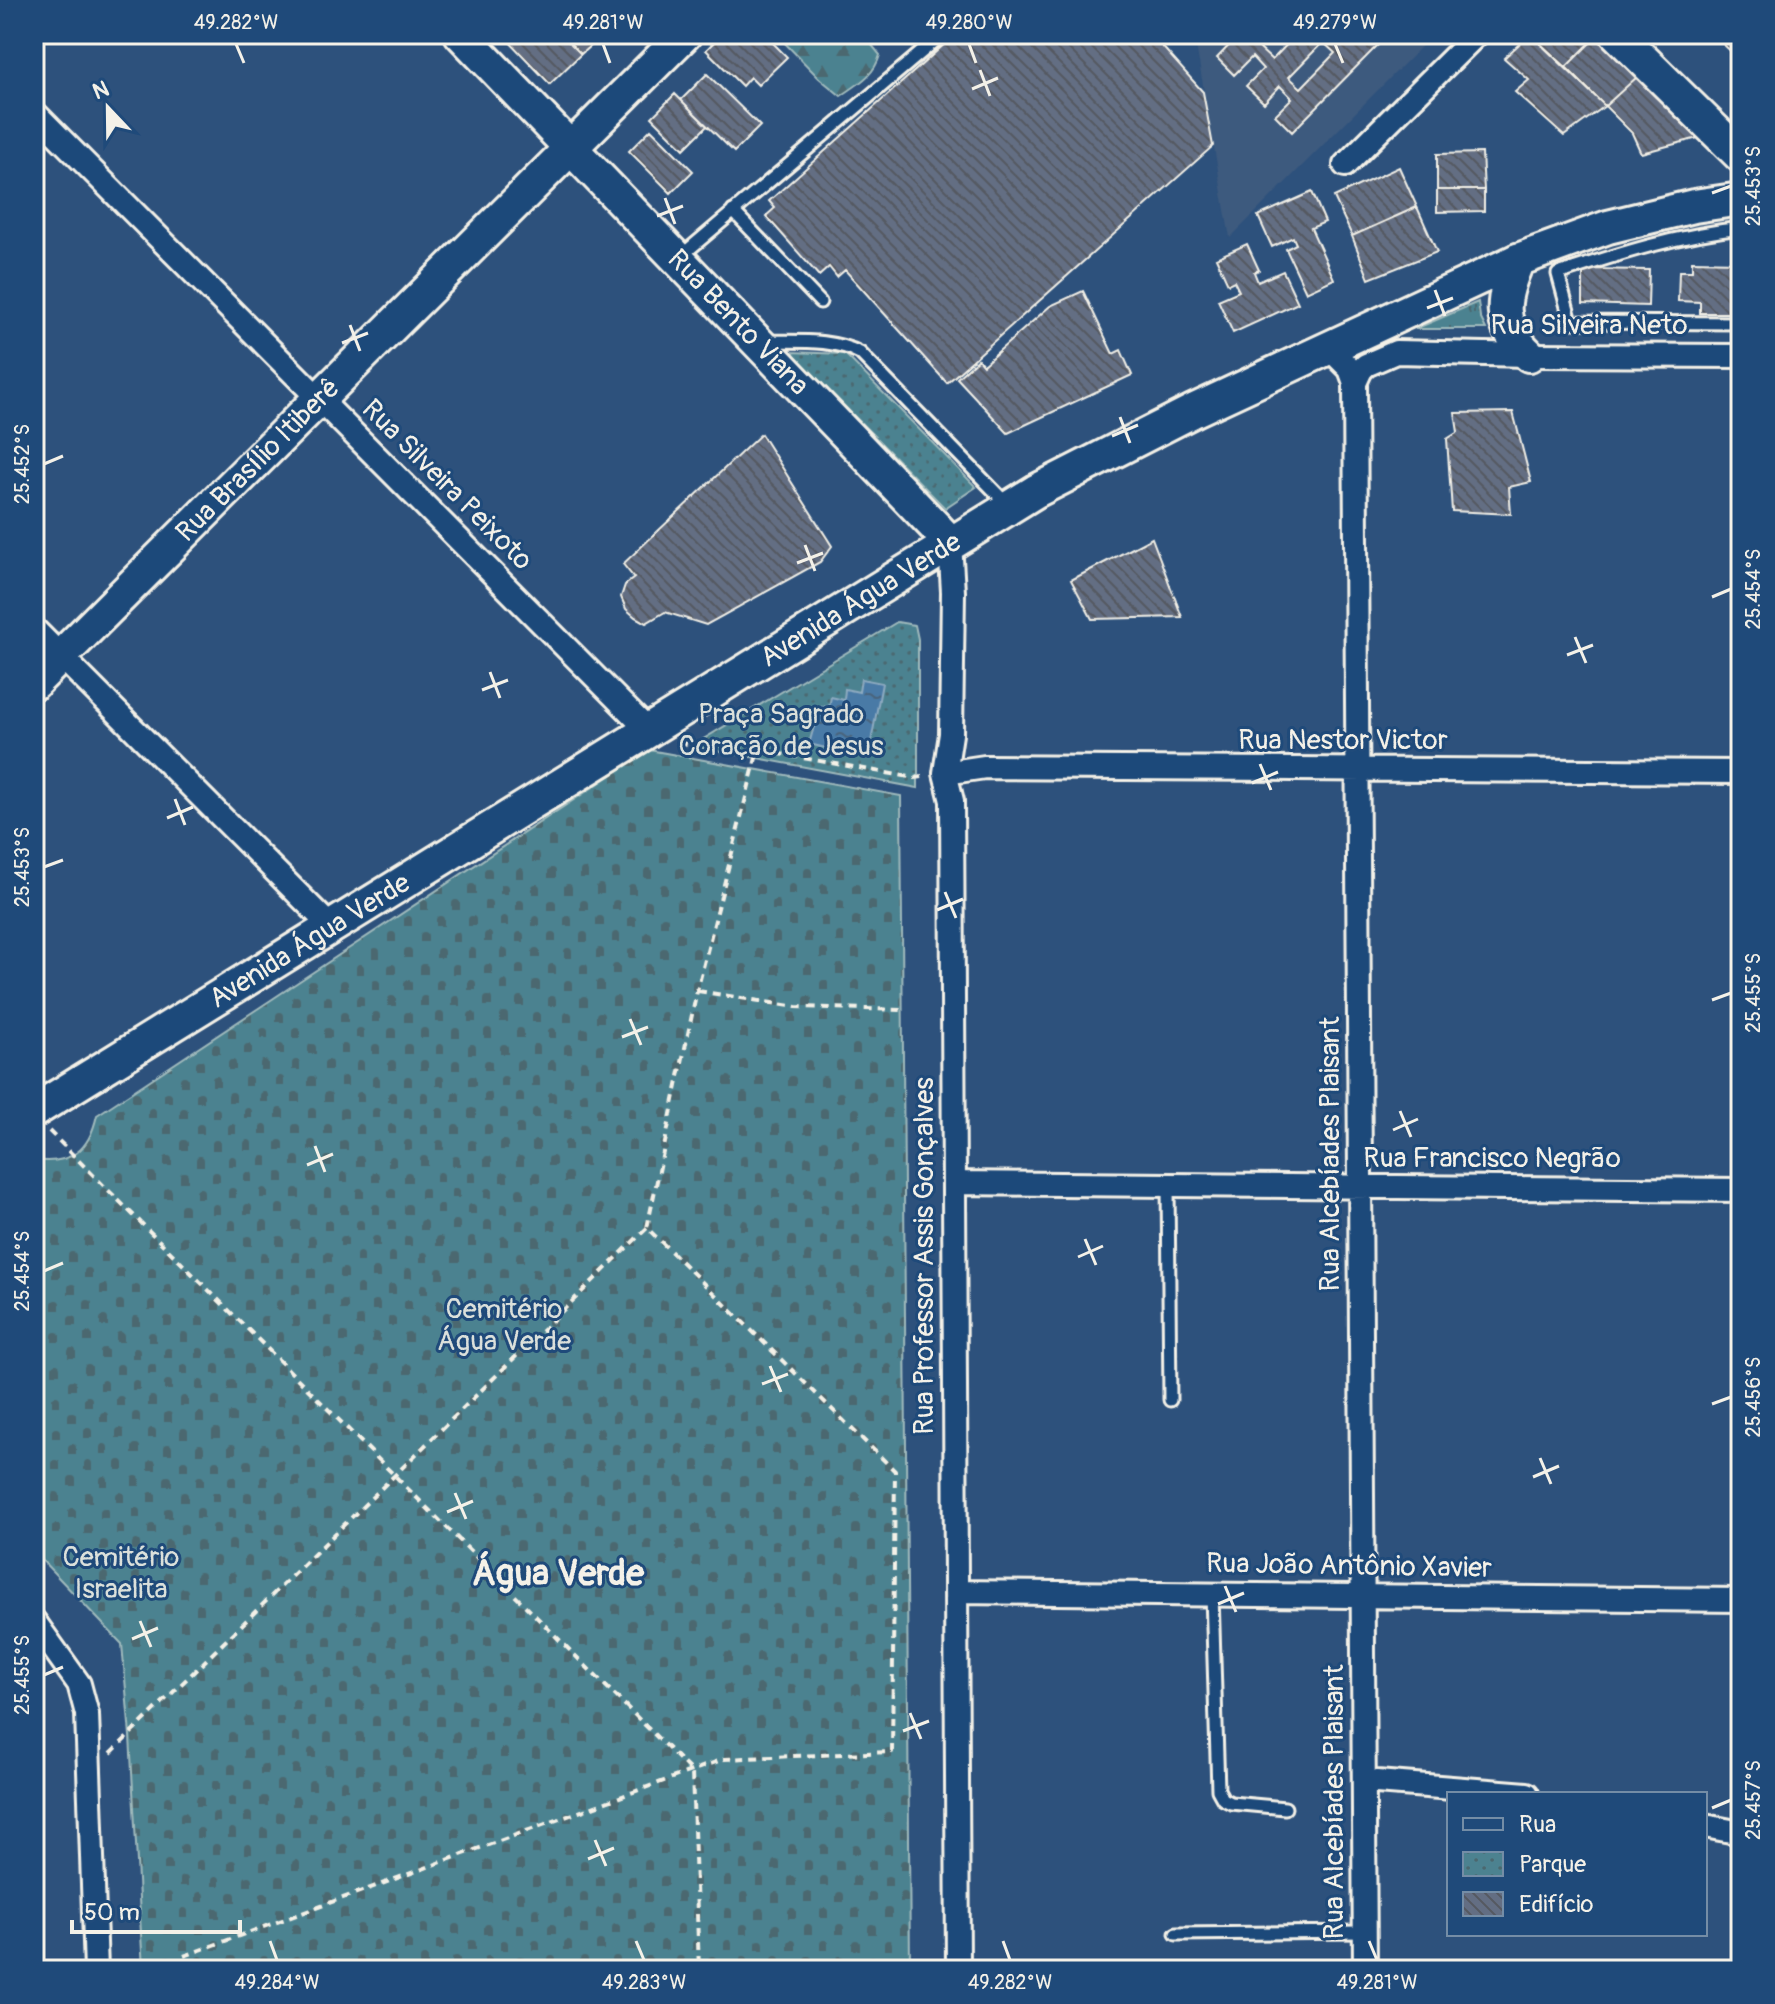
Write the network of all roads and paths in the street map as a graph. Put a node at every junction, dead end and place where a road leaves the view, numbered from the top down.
1 (461, 34) edge
2 (685, 34) edge
3 (943, 34) edge
4 (1477, 34) edge
5 (1617, 34) edge
6 (34, 112) edge
7 (571, 148) junction
8 (1741, 156) edge
9 (1345, 165) dead end
10 (1741, 199) edge
11 (733, 211) junction
12 (1741, 228) edge
13 (677, 259) junction
14 (1518, 260) junction
15 (820, 302) dead end
16 (1741, 323) edge
17 (756, 340) junction
18 (1329, 348) junction
19 (1529, 355) junction
20 (1741, 356) edge
21 (1355, 383) junction
22 (319, 399) junction
23 (1010, 507) junction
24 (950, 542) junction
25 (34, 629) edge
26 (61, 656) junction
27 (34, 683) edge
28 (648, 730) junction
29 (758, 750) junction
30 (1358, 770) junction
31 (1741, 772) edge
32 (945, 773) junction
33 (331, 927) junction
34 (697, 991) junction
35 (902, 1010) dead end
36 (40, 1120) edge
37 (954, 1183) junction
38 (1168, 1185) junction
39 (1360, 1187) junction
40 (1741, 1190) edge
41 (647, 1228) junction
42 (1170, 1400) dead end
43 (393, 1477) junction
44 (956, 1592) junction
45 (1212, 1594) junction
46 (1363, 1596) junction
47 (1741, 1600) edge
48 (34, 1621) edge
49 (692, 1772) junction
50 (90, 1773) junction
51 (1364, 1781) junction
52 (1502, 1792) edge
53 (1285, 1808) dead end
54 (1707, 1826) edge
55 (1741, 1833) edge
56 (1365, 1932) junction
57 (1176, 1934) dead end
58 (184, 1956) dead end
59 (96, 1970) edge
60 (699, 1970) edge
61 (958, 1970) edge
62 (1365, 1970) edge

1 - 7 main road, Rua Bento Viana
2 - 7 main road, Rua Brasílio Itiberê
3 - 11 lane
4 - 9 street
5 - 8 main road
6 - 22 street, Rua Silveira Peixoto
7 - 13 main road, Rua Bento Viana
7 - 22 main road, Rua Brasílio Itiberê
10 - 14 main road, Avenida Água Verde
11 - 13 lane
11 - 15 lane
12 - 16 lane
13 - 17 main road, Rua Bento Viana
14 - 18 main road, Avenida Água Verde
14 - 19 main road
17 - 23 lane
17 - 24 main road, Rua Bento Viana
18 - 21 street
18 - 23 main road, Avenida Água Verde
19 - 20 street, Rua Silveira Neto
19 - 21 street, Rua Silveira Neto
21 - 30 street, Rua Alcebíades Plaisant
22 - 26 main road, Rua Brasílio Itiberê
22 - 28 street, Rua Silveira Peixoto
23 - 24 main road, Avenida Água Verde
24 - 28 main road, Avenida Água Verde
24 - 32 street, Rua Professor Assis Gonçalves
25 - 26 street
26 - 27 main road, Rua Brasílio Itiberê
26 - 33 street
28 - 29 path
28 - 33 main road, Avenida Água Verde
29 - 32 path
29 - 34 path
30 - 31 street, Rua Nestor Victor
30 - 32 street, Rua Nestor Victor
30 - 39 street, Rua Alcebíades Plaisant
32 - 37 street, Rua Professor Assis Gonçalves
33 - 36 main road, Avenida Água Verde
34 - 35 path
34 - 41 path
36 - 43 path
37 - 38 street, Rua Francisco Negrão
37 - 44 street, Rua Professor Assis Gonçalves
38 - 39 street, Rua Francisco Negrão
38 - 42 lane
39 - 40 street, Rua Francisco Negrão
39 - 46 street, Rua Alcebíades Plaisant
41 - 43 path
41 - 49 path
43 - 49 path
43 - 50 path
44 - 45 street, Rua João Antônio Xavier
44 - 61 street, Rua Professor Assis Gonçalves
45 - 46 street, Rua João Antônio Xavier
45 - 53 lane
46 - 47 street, Rua João Antônio Xavier
46 - 51 street, Rua Alcebíades Plaisant
48 - 50 street
49 - 58 path
49 - 60 path
50 - 59 street
51 - 52 street
51 - 56 street, Rua Alcebíades Plaisant
54 - 55 street
56 - 57 lane
56 - 62 street, Rua Alcebíades Plaisant

